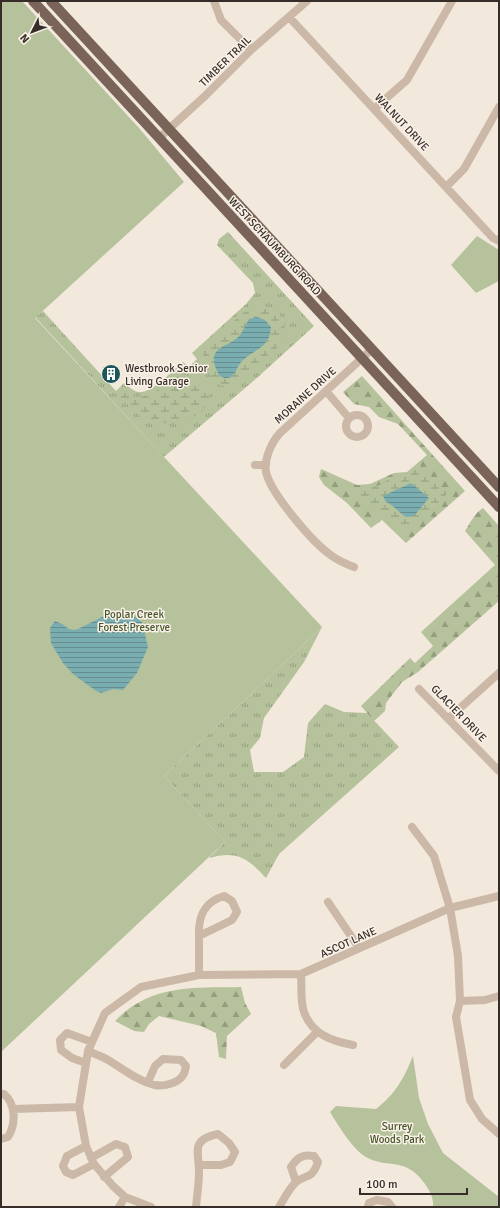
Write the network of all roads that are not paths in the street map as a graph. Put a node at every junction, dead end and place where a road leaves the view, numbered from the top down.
1 (33, 1) edge
2 (51, 1) edge
3 (214, 1) edge
4 (307, 1) edge
5 (452, 1) edge
6 (289, 17) junction
7 (251, 50) junction
8 (499, 107) edge
9 (374, 109) junction
10 (169, 128) junction
11 (159, 138) junction
12 (446, 187) junction
13 (499, 241) edge
14 (372, 349) junction
15 (362, 358) junction
16 (326, 391) junction
17 (349, 418) dead end
18 (255, 465) dead end
19 (266, 465) junction
20 (499, 487) edge
21 (499, 507) edge
22 (354, 567) dead end
23 (499, 674) edge
24 (419, 688) dead end
25 (449, 718) junction
26 (499, 771) edge
27 (412, 827) dead end
28 (499, 896) edge
29 (328, 902) dead end
30 (450, 908) junction
31 (199, 936) junction
32 (359, 948) junction
33 (300, 974) junction
34 (199, 975) junction
35 (499, 996) edge
36 (460, 1002) junction
37 (317, 1032) junction
38 (92, 1042) junction
39 (353, 1045) dead end
40 (88, 1051) junction
41 (86, 1063) junction
42 (284, 1065) dead end
43 (148, 1082) junction
44 (1, 1094) edge
45 (79, 1107) junction
46 (13, 1109) junction
47 (499, 1134) edge
48 (1, 1139) edge
49 (86, 1146) junction
50 (93, 1161) junction
51 (199, 1165) junction
52 (104, 1177) junction
53 (296, 1182) dead end
54 (126, 1197) junction
55 (119, 1207) edge
56 (151, 1207) edge
57 (196, 1207) edge
58 (279, 1207) edge
59 (368, 1207) edge
60 (392, 1207) edge

1 - 11 main road, WEST SCHAUMBURG ROAD
2 - 10 main road, WEST SCHAUMBURG ROAD
3 - 7 street
4 - 6 street, TIMBER TRAIL
5 - 9 street
6 - 7 street, TIMBER TRAIL
6 - 9 street, WALNUT DRIVE
7 - 10 street, TIMBER TRAIL
8 - 12 street
9 - 12 street, WALNUT DRIVE
10 - 11 street, TIMBER TRAIL
10 - 14 main road, WEST SCHAUMBURG ROAD
11 - 15 main road, WEST SCHAUMBURG ROAD
12 - 13 street, WALNUT DRIVE
14 - 15 street, MORAINE DRIVE
14 - 20 main road, WEST SCHAUMBURG ROAD
15 - 16 street, MORAINE DRIVE
15 - 21 main road, WEST SCHAUMBURG ROAD
16 - 17 street
16 - 19 street, MORAINE DRIVE
18 - 19 street
19 - 22 street, MORAINE DRIVE
23 - 25 street
24 - 25 street, GLACIER DRIVE
25 - 26 street, GLACIER DRIVE
27 - 30 street
28 - 30 street, ASCOT LANE
29 - 32 street
30 - 32 street, ASCOT LANE
30 - 36 street
31 - 31 street
31 - 34 street
32 - 33 street, ASCOT LANE
33 - 34 street, ASCOT LANE
33 - 37 street
34 - 38 street, ASCOT LANE
35 - 36 street
36 - 47 street
37 - 39 street
37 - 42 street
38 - 40 street, ASCOT LANE
38 - 41 street
40 - 41 street, ASCOT LANE
40 - 43 street
41 - 45 street, ASCOT LANE
43 - 43 street
44 - 46 street
45 - 46 street
45 - 49 street, ASCOT LANE
46 - 48 street
49 - 50 street, ASCOT LANE
49 - 50 street
50 - 52 street, ASCOT LANE
50 - 52 street
51 - 51 street
51 - 57 street
52 - 54 street, ASCOT LANE
53 - 58 street
54 - 55 street
54 - 56 street, ASCOT LANE
59 - 60 street

